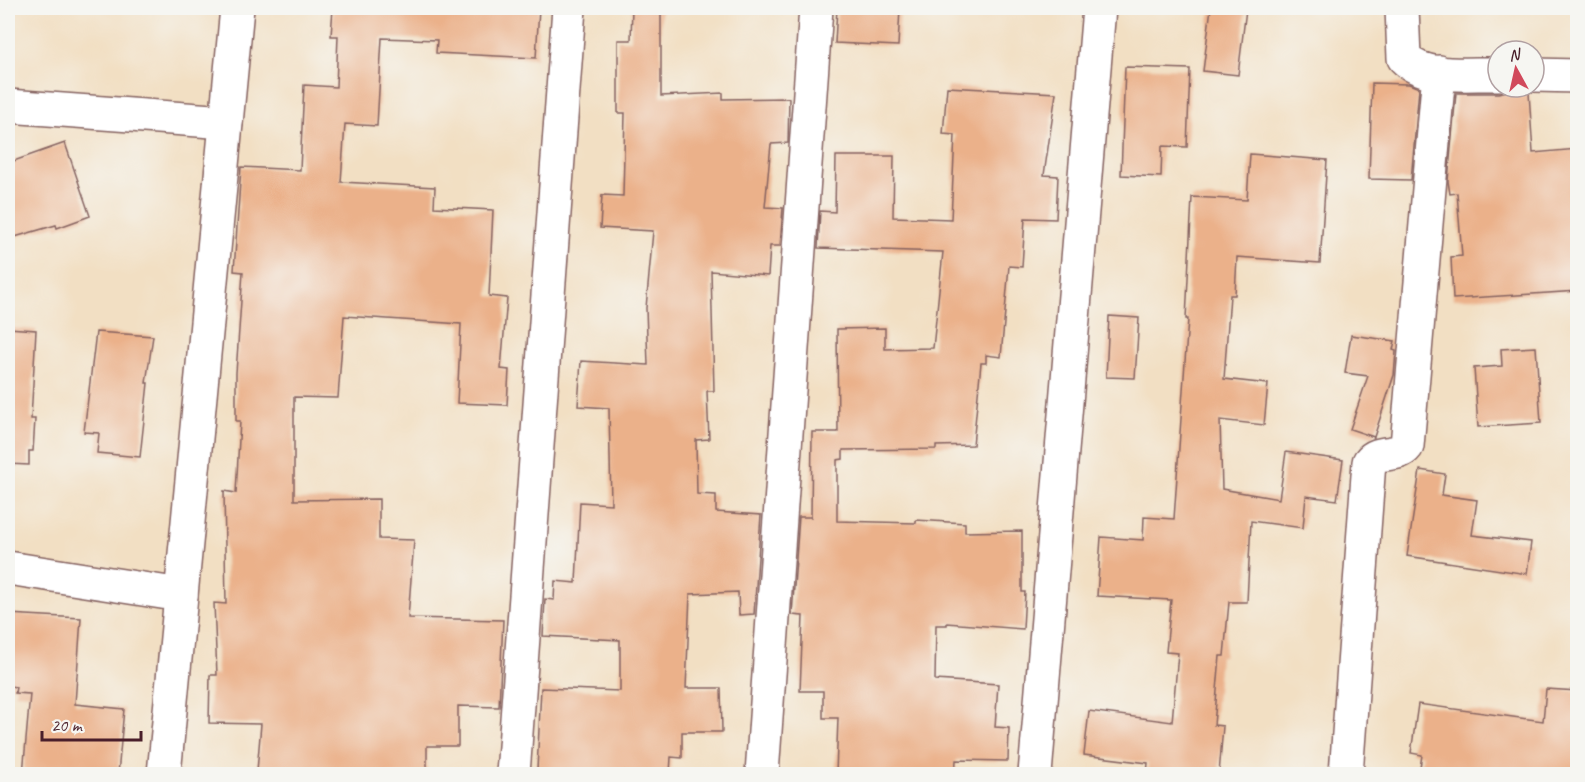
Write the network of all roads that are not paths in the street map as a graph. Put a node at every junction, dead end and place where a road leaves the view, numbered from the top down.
1 (237, 8) edge
2 (569, 8) edge
3 (816, 8) edge
4 (1099, 8) edge
5 (1402, 8) edge
6 (1439, 72) junction
7 (1486, 74) edge
8 (1546, 75) edge
9 (1578, 76) edge
10 (8, 106) edge
11 (226, 122) junction
12 (8, 568) edge
13 (181, 595) junction
14 (164, 774) edge
15 (513, 774) edge
16 (762, 774) edge
17 (1035, 774) edge
18 (1346, 774) edge

1 - 11 street
2 - 15 street
3 - 16 street
4 - 17 street
5 - 6 street
6 - 7 street
6 - 18 street
8 - 9 street
10 - 11 street
11 - 13 street
12 - 13 street
13 - 14 street

